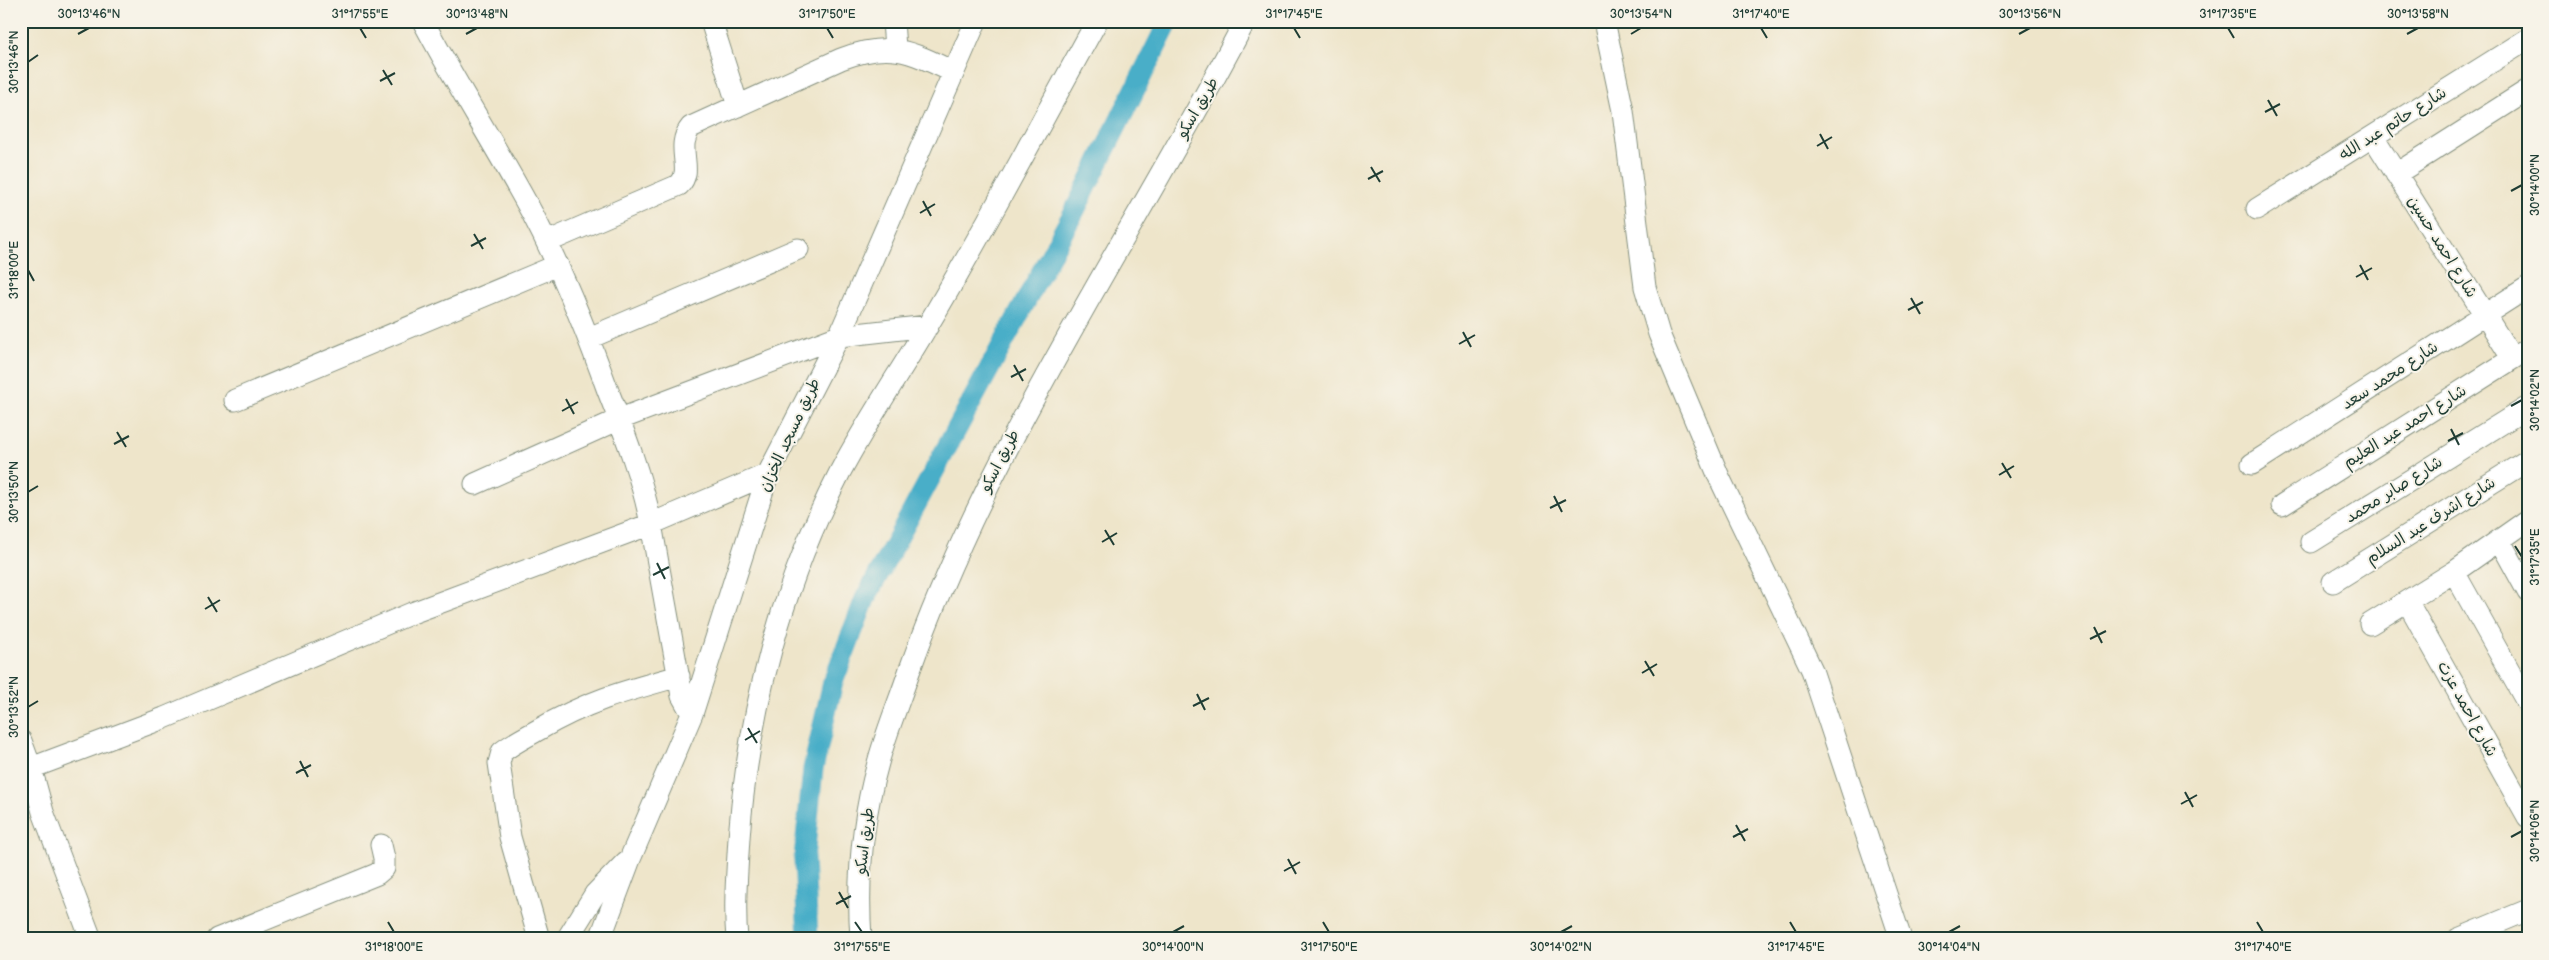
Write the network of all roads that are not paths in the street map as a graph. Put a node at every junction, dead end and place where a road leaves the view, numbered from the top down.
1 (423, 21) edge
2 (711, 21) edge
3 (893, 21) edge
4 (976, 21) edge
5 (1097, 21) edge
6 (1245, 21) edge
7 (1604, 21) edge
8 (2528, 39) edge
9 (895, 48) junction
10 (953, 72) junction
11 (2528, 90) edge
12 (738, 106) junction
13 (2373, 136) junction
14 (2396, 174) junction
15 (2257, 209) dead end
16 (547, 242) junction
17 (798, 249) dead end
18 (558, 265) junction
19 (2528, 287) edge
20 (2484, 314) junction
21 (928, 326) junction
22 (839, 336) junction
23 (589, 338) junction
24 (2520, 354) edge
25 (235, 400) dead end
26 (2528, 406) edge
27 (620, 419) junction
28 (2528, 460) edge
29 (2252, 464) dead end
30 (768, 474) junction
31 (475, 484) dead end
32 (2282, 505) dead end
33 (2528, 520) edge
34 (651, 524) junction
35 (2500, 541) junction
36 (2311, 542) dead end
37 (2454, 572) junction
38 (2333, 582) dead end
39 (2528, 592) edge
40 (2406, 601) junction
41 (2370, 624) dead end
42 (679, 676) junction
43 (2528, 704) edge
44 (692, 714) junction
45 (21, 741) edge
46 (31, 768) junction
47 (29, 792) edge
48 (2528, 817) edge
49 (381, 845) dead end
50 (630, 859) junction
51 (2528, 910) edge
52 (91, 939) edge
53 (217, 939) edge
54 (539, 939) edge
55 (567, 939) edge
56 (600, 939) edge
57 (737, 939) edge
58 (860, 939) edge
59 (1901, 939) edge
60 (2458, 939) edge

1 - 16 street
2 - 12 street
3 - 9 street
4 - 10 street, طريق مسجد الخزان
5 - 21 street
6 - 58 street, طريق اسكو
7 - 59 street
8 - 13 street, شارع حاتم عبد الله
9 - 10 street
9 - 12 street
10 - 22 street, طريق مسجد الخزان
11 - 14 street
12 - 16 street
13 - 14 street, شارع احمد حسين
13 - 15 street, شارع حاتم عبد الله
14 - 20 street, شارع احمد حسين
16 - 18 street
17 - 23 street
18 - 23 street
18 - 25 street
19 - 20 street, شارع محمد سعد
20 - 24 street, شارع احمد حسين
20 - 29 street, شارع محمد سعد
21 - 22 street
21 - 57 street
22 - 27 street
22 - 30 street, طريق مسجد الخزان
23 - 27 street
24 - 32 street, شارع احمد عبد العليم
26 - 36 street, شارع صابر محمد
27 - 31 street
27 - 34 street
28 - 38 street, شارع اشرف عبد السلام
30 - 34 street
30 - 44 street, طريق مسجد الخزان
33 - 35 street
34 - 42 street
34 - 46 street
35 - 37 street
35 - 39 street
37 - 40 street
37 - 43 street
40 - 41 street
40 - 48 street, شارع احمد عزت
42 - 44 street
42 - 54 street
44 - 50 street, طريق مسجد الخزان
45 - 46 street
46 - 47 street
47 - 52 street
49 - 53 street
50 - 55 street, طريق مسجد الخزان
50 - 56 street, طريق مسجد الخزان
51 - 60 street

